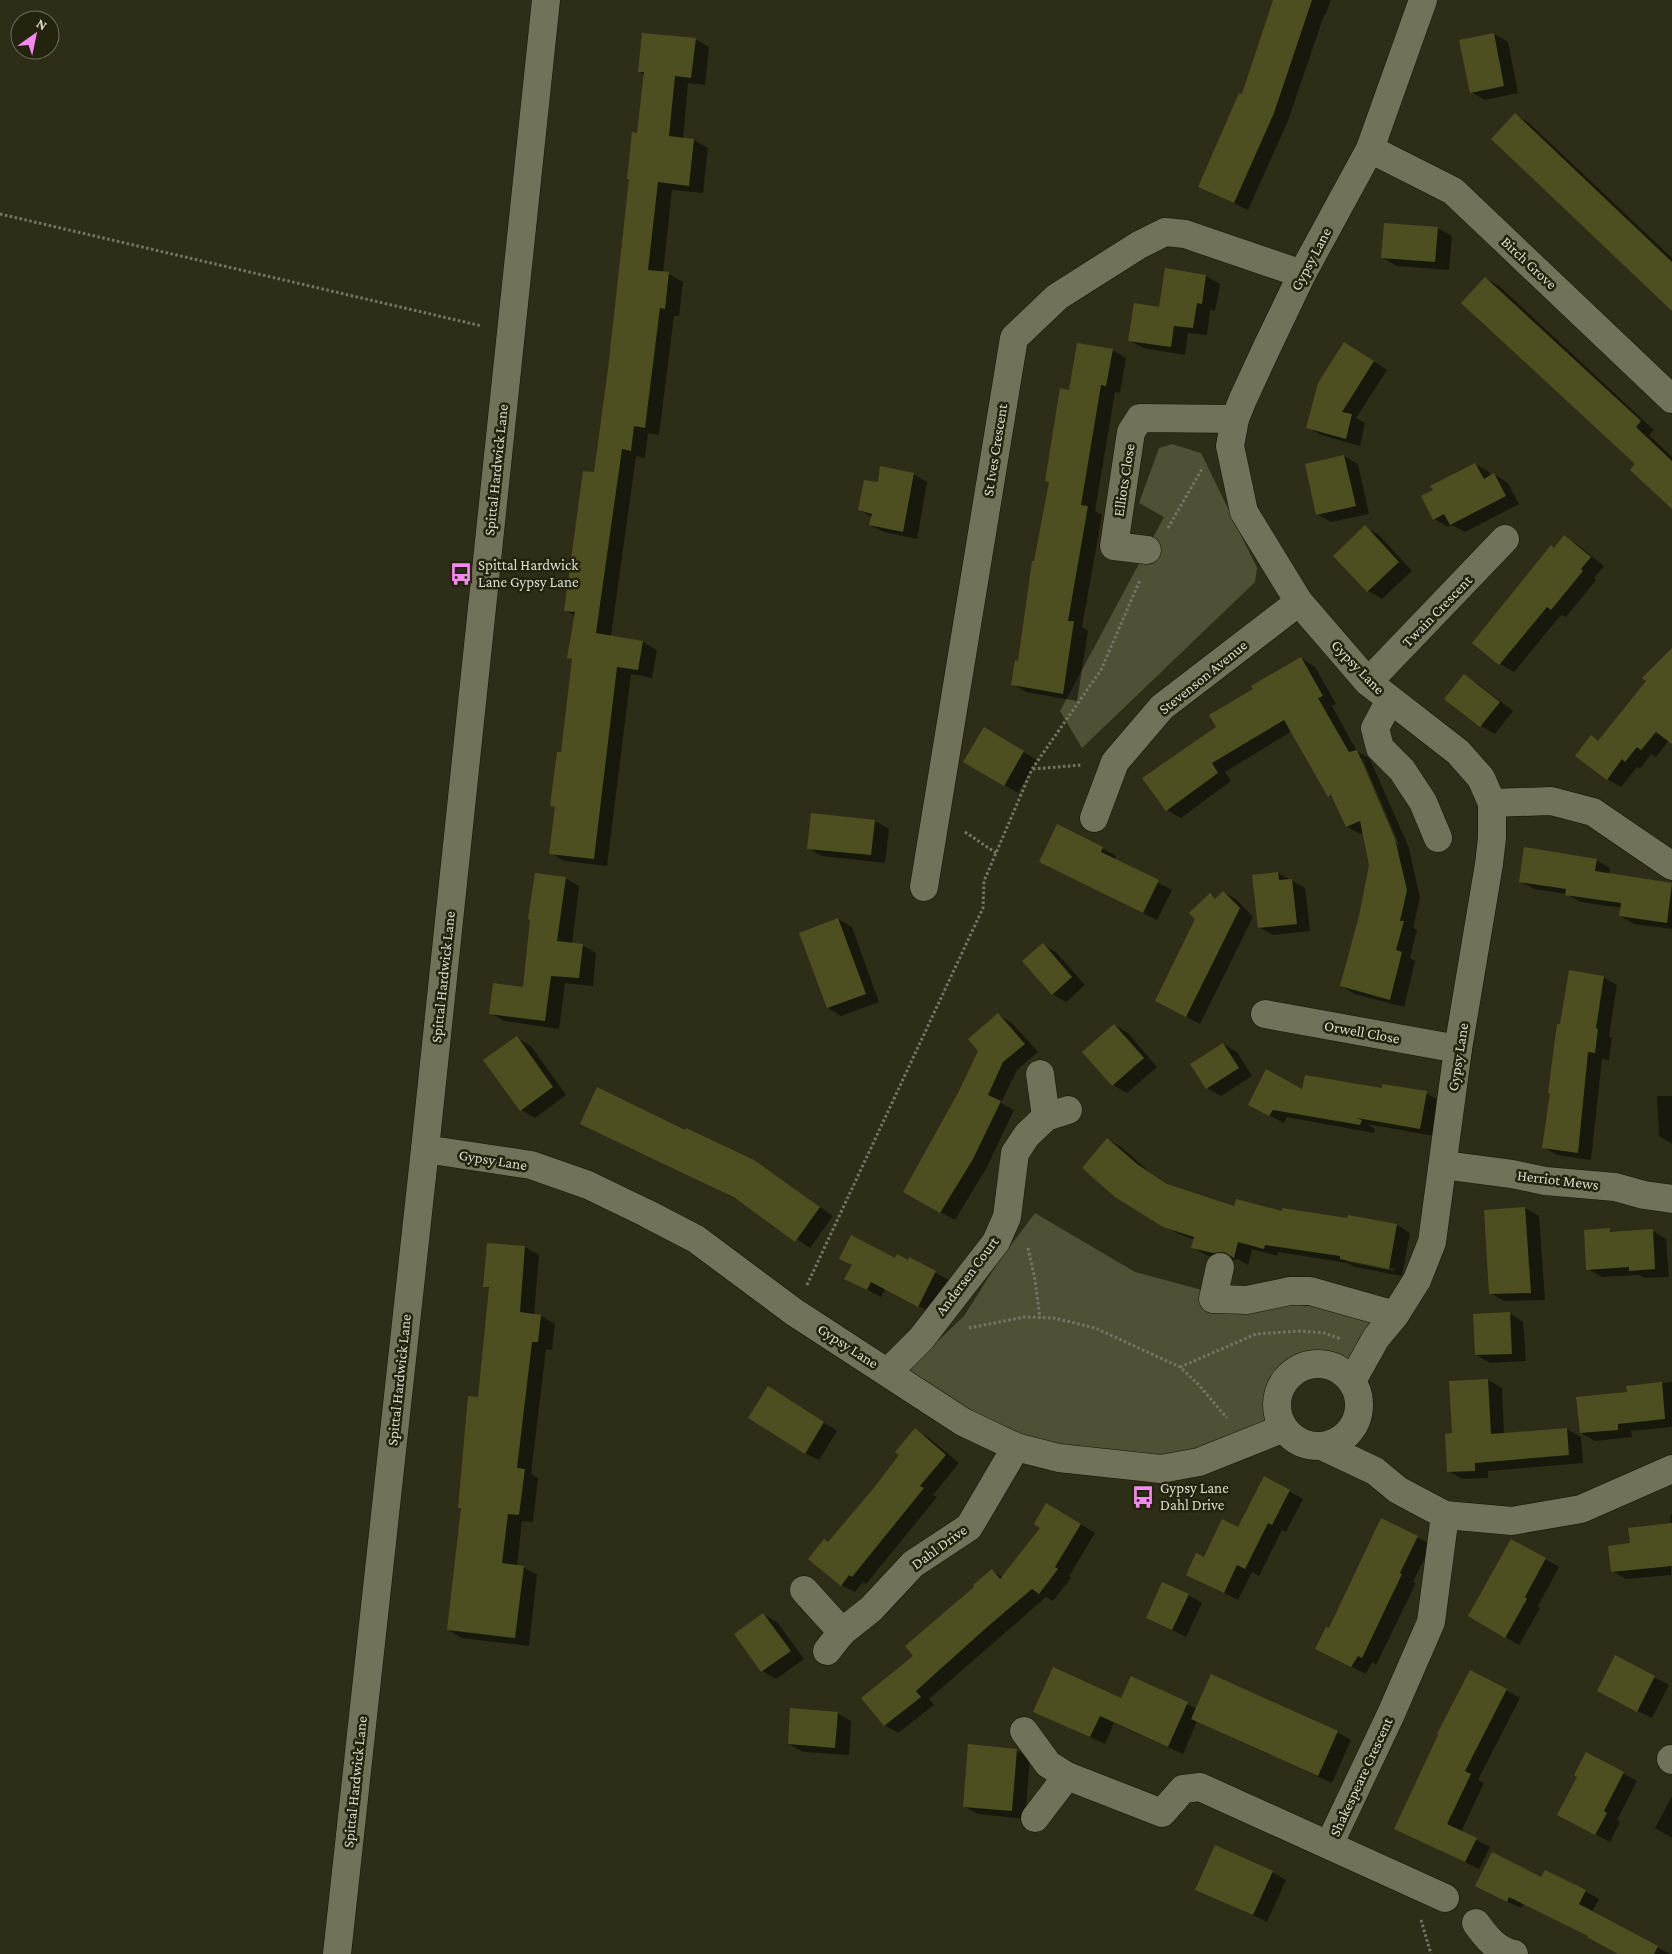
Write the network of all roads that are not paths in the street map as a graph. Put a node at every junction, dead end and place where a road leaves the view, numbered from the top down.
1 (546, 0) edge
2 (1423, 0) edge
3 (1370, 149) junction
4 (1302, 274) junction
5 (1672, 399) edge
6 (1233, 432) junction
7 (1505, 540) dead end
8 (1147, 550) dead end
9 (1299, 602) junction
10 (1368, 682) junction
11 (1390, 700) junction
12 (1492, 803) junction
13 (1094, 818) dead end
14 (1438, 838) dead end
15 (1672, 866) edge
16 (924, 887) dead end
17 (1265, 1014) dead end
18 (1458, 1049) junction
19 (1040, 1074) dead end
20 (425, 1149) junction
21 (1443, 1165) junction
22 (1672, 1199) edge
23 (1220, 1266) dead end
24 (1395, 1315) junction
25 (1368, 1342) junction
26 (1326, 1365) junction
27 (888, 1372) junction
28 (1352, 1381) junction
29 (1284, 1428) junction
30 (1350, 1430) junction
31 (1322, 1446) junction
32 (1016, 1447) junction
33 (1672, 1469) edge
34 (1375, 1471) junction
35 (1444, 1515) junction
36 (804, 1590) dead end
37 (1024, 1731) dead end
38 (1067, 1776) junction
39 (1035, 1818) dead end
40 (1329, 1845) junction
41 (1446, 1898) dead end
42 (1476, 1923) dead end
43 (337, 1954) edge
44 (1514, 1954) edge

1 - 20 street, Spittal Hardwick Lane
2 - 3 street, Gypsy Lane
3 - 4 street, Gypsy Lane
3 - 5 street, Birch Grove
4 - 6 street, Gypsy Lane
4 - 16 street, St Ives Crescent
6 - 8 street, Elliots Close
6 - 9 street, Gypsy Lane
7 - 10 street, Twain Crescent
9 - 10 street, Gypsy Lane
9 - 13 street, Stevenson Avenue
10 - 11 street, Gypsy Lane
11 - 12 street, Gypsy Lane
11 - 14 street
12 - 15 street
12 - 18 street, Gypsy Lane
17 - 18 street, Orwell Close
18 - 21 street, Gypsy Lane
19 - 27 street, Andersen Court
20 - 27 street, Gypsy Lane
20 - 43 street, Spittal Hardwick Lane
21 - 22 street, Herriot Mews
21 - 24 street, Gypsy Lane
23 - 24 street
24 - 25 street, Gypsy Lane
25 - 26 street, Gypsy Lane
25 - 28 street, Gypsy Lane
26 - 28 street
26 - 29 street
27 - 32 street, Gypsy Lane
28 - 30 street
29 - 31 street
29 - 32 street, Gypsy Lane
30 - 31 street
30 - 34 street
31 - 34 street
32 - 36 street, Dahl Drive
33 - 35 street
34 - 35 street
35 - 40 street, Shakespeare Crescent
37 - 38 street, Shakespeare Crescent
38 - 39 street
38 - 40 street, Shakespeare Crescent
40 - 41 street
42 - 44 street

